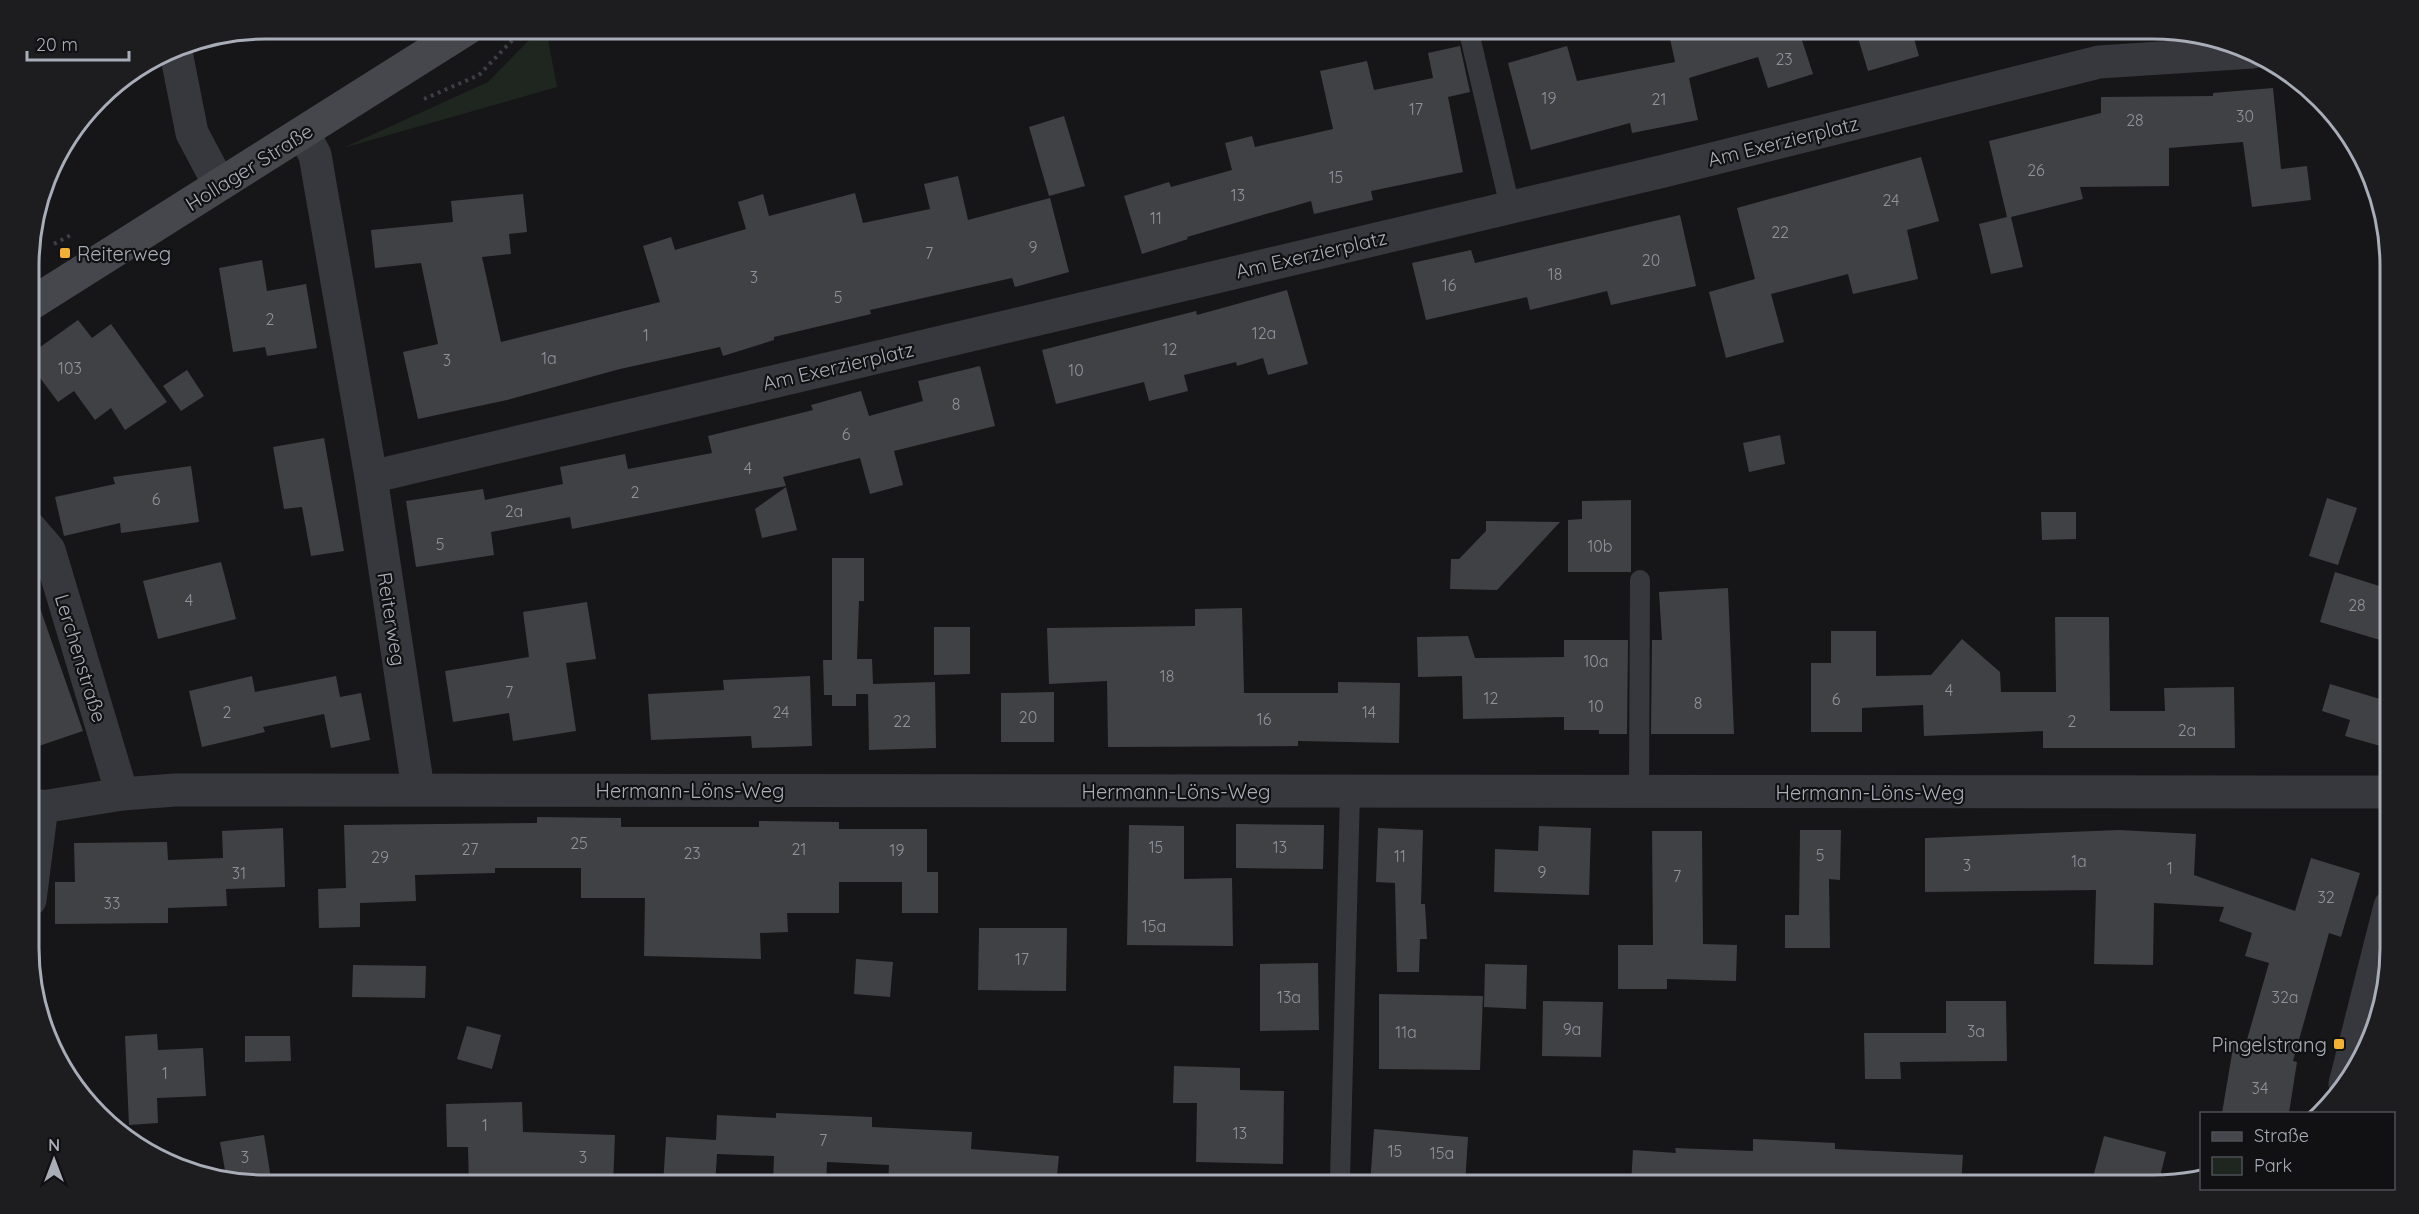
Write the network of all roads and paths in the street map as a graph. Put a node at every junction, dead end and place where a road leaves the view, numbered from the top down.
1 (451, 39) edge
2 (1471, 39) edge
3 (2233, 53) edge
4 (177, 57) edge
5 (303, 133) junction
6 (219, 184) junction
7 (1510, 207) junction
8 (39, 299) edge
9 (371, 477) junction
10 (39, 538) edge
11 (1640, 580) dead end
12 (418, 789) junction
13 (1350, 792) junction
14 (1639, 792) junction
15 (2380, 792) edge
16 (122, 794) junction
17 (39, 807) edge
18 (2380, 946) edge
19 (2352, 1058) edge
20 (1340, 1175) edge

1 - 5 main road, Hollager Straße
2 - 7 lane
3 - 7 street, Am Exerzierplatz
4 - 6 street
5 - 6 main road, Hollager Straße
5 - 9 street, Reiterweg
6 - 8 main road, Hollager Straße
7 - 9 street, Am Exerzierplatz
9 - 12 street, Reiterweg
10 - 16 street, Lerchenstraße
11 - 14 lane
12 - 13 street, Hermann-Löns-Weg
12 - 16 street, Hermann-Löns-Weg
13 - 14 street, Hermann-Löns-Weg
13 - 20 lane
14 - 15 street, Hermann-Löns-Weg
16 - 17 street, Hermann-Löns-Weg
18 - 19 street

